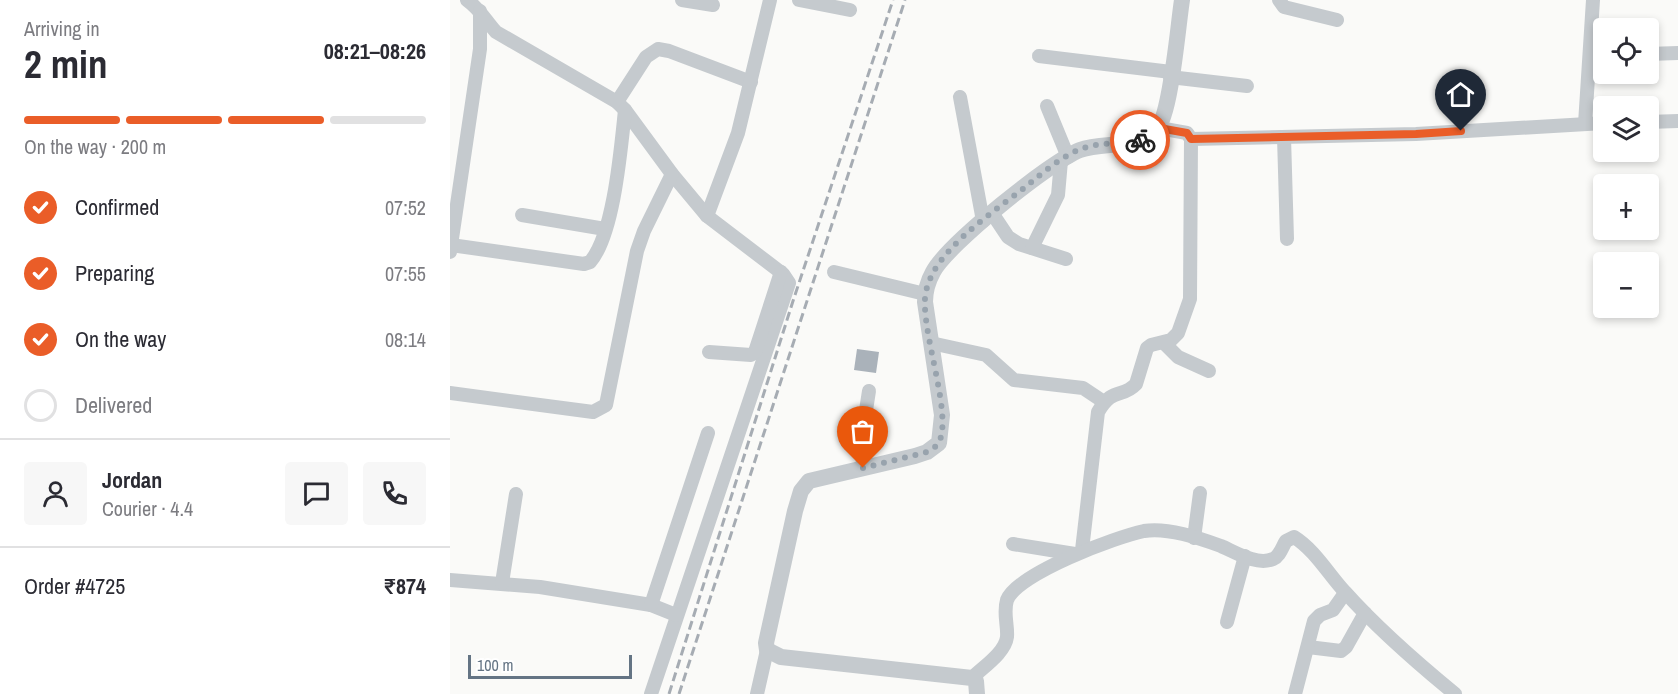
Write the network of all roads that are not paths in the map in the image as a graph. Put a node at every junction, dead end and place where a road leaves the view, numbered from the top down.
1 (467, 0) edge
2 (682, 0) edge
3 (770, 0) edge
4 (799, 0) edge
5 (1182, 0) edge
6 (1279, 0) edge
7 (1593, 0) edge
8 (481, 5) edge
9 (713, 5) dead end
10 (850, 10) dead end
11 (1594, 18) edge
12 (1337, 20) dead end
13 (1678, 53) edge
14 (1659, 54) edge
15 (1039, 56) dead end
16 (1171, 74) junction
17 (1593, 78) edge
18 (751, 82) junction
19 (1247, 86) dead end
20 (960, 97) dead end
21 (621, 106) junction
22 (1047, 106) dead end
23 (1678, 121) edge
24 (1659, 122) edge
25 (1586, 124) junction
26 (1593, 124) edge
27 (1159, 128) junction
28 (1284, 137) junction
29 (1191, 139) junction
30 (1064, 159) junction
31 (672, 174) junction
32 (522, 215) dead end
33 (707, 216) junction
34 (988, 217) junction
35 (605, 229) junction
36 (1287, 239) dead end
37 (451, 248) edge
38 (1032, 248) junction
39 (1066, 259) dead end
40 (834, 273) dead end
41 (784, 275) junction
42 (925, 294) junction
43 (931, 343) junction
44 (1164, 343) junction
45 (709, 352) dead end
46 (1209, 371) dead end
47 (869, 391) dead end
48 (450, 393) edge
49 (1104, 402) junction
50 (708, 434) dead end
51 (863, 468) junction
52 (1200, 493) dead end
53 (516, 494) dead end
54 (1194, 538) junction
55 (1013, 543) dead end
56 (1079, 552) junction
57 (1245, 556) junction
58 (450, 580) edge
59 (502, 583) junction
60 (1345, 593) junction
61 (651, 605) junction
62 (1365, 613) junction
63 (676, 615) junction
64 (1227, 622) dead end
65 (1308, 647) junction
66 (767, 650) junction
67 (974, 686) edge
68 (1447, 691) edge
69 (651, 694) edge
70 (757, 694) edge
71 (1295, 694) edge

1 - 8 street
2 - 9 street
3 - 18 street
4 - 10 street
5 - 16 street
6 - 12 street
7 - 11 street
8 - 21 street
8 - 37 street
13 - 14 street
15 - 16 street
16 - 19 street
16 - 27 street
17 - 25 street
18 - 21 street
18 - 33 street
20 - 34 street
21 - 31 street
21 - 35 street
22 - 30 street
23 - 24 street
25 - 26 street
25 - 28 street
27 - 29 street
27 - 30 street
28 - 29 street
28 - 36 street
29 - 44 street
30 - 34 street
30 - 38 street
31 - 33 street
31 - 48 street
32 - 35 street
33 - 41 street
34 - 38 street
34 - 42 street
35 - 37 street
38 - 39 street
40 - 42 street
41 - 45 street
41 - 63 street
42 - 43 street
43 - 49 street
43 - 51 street
44 - 46 street
44 - 49 street
47 - 51 street
49 - 56 street
50 - 61 street
51 - 66 street
52 - 54 street
53 - 59 street
54 - 56 street
54 - 57 street
55 - 56 street
56 - 67 street
57 - 60 street
57 - 64 street
58 - 59 street
59 - 61 street
60 - 62 street
60 - 65 street
61 - 63 street
62 - 65 street
62 - 68 street
63 - 69 street
65 - 71 street
66 - 67 street
66 - 70 street

